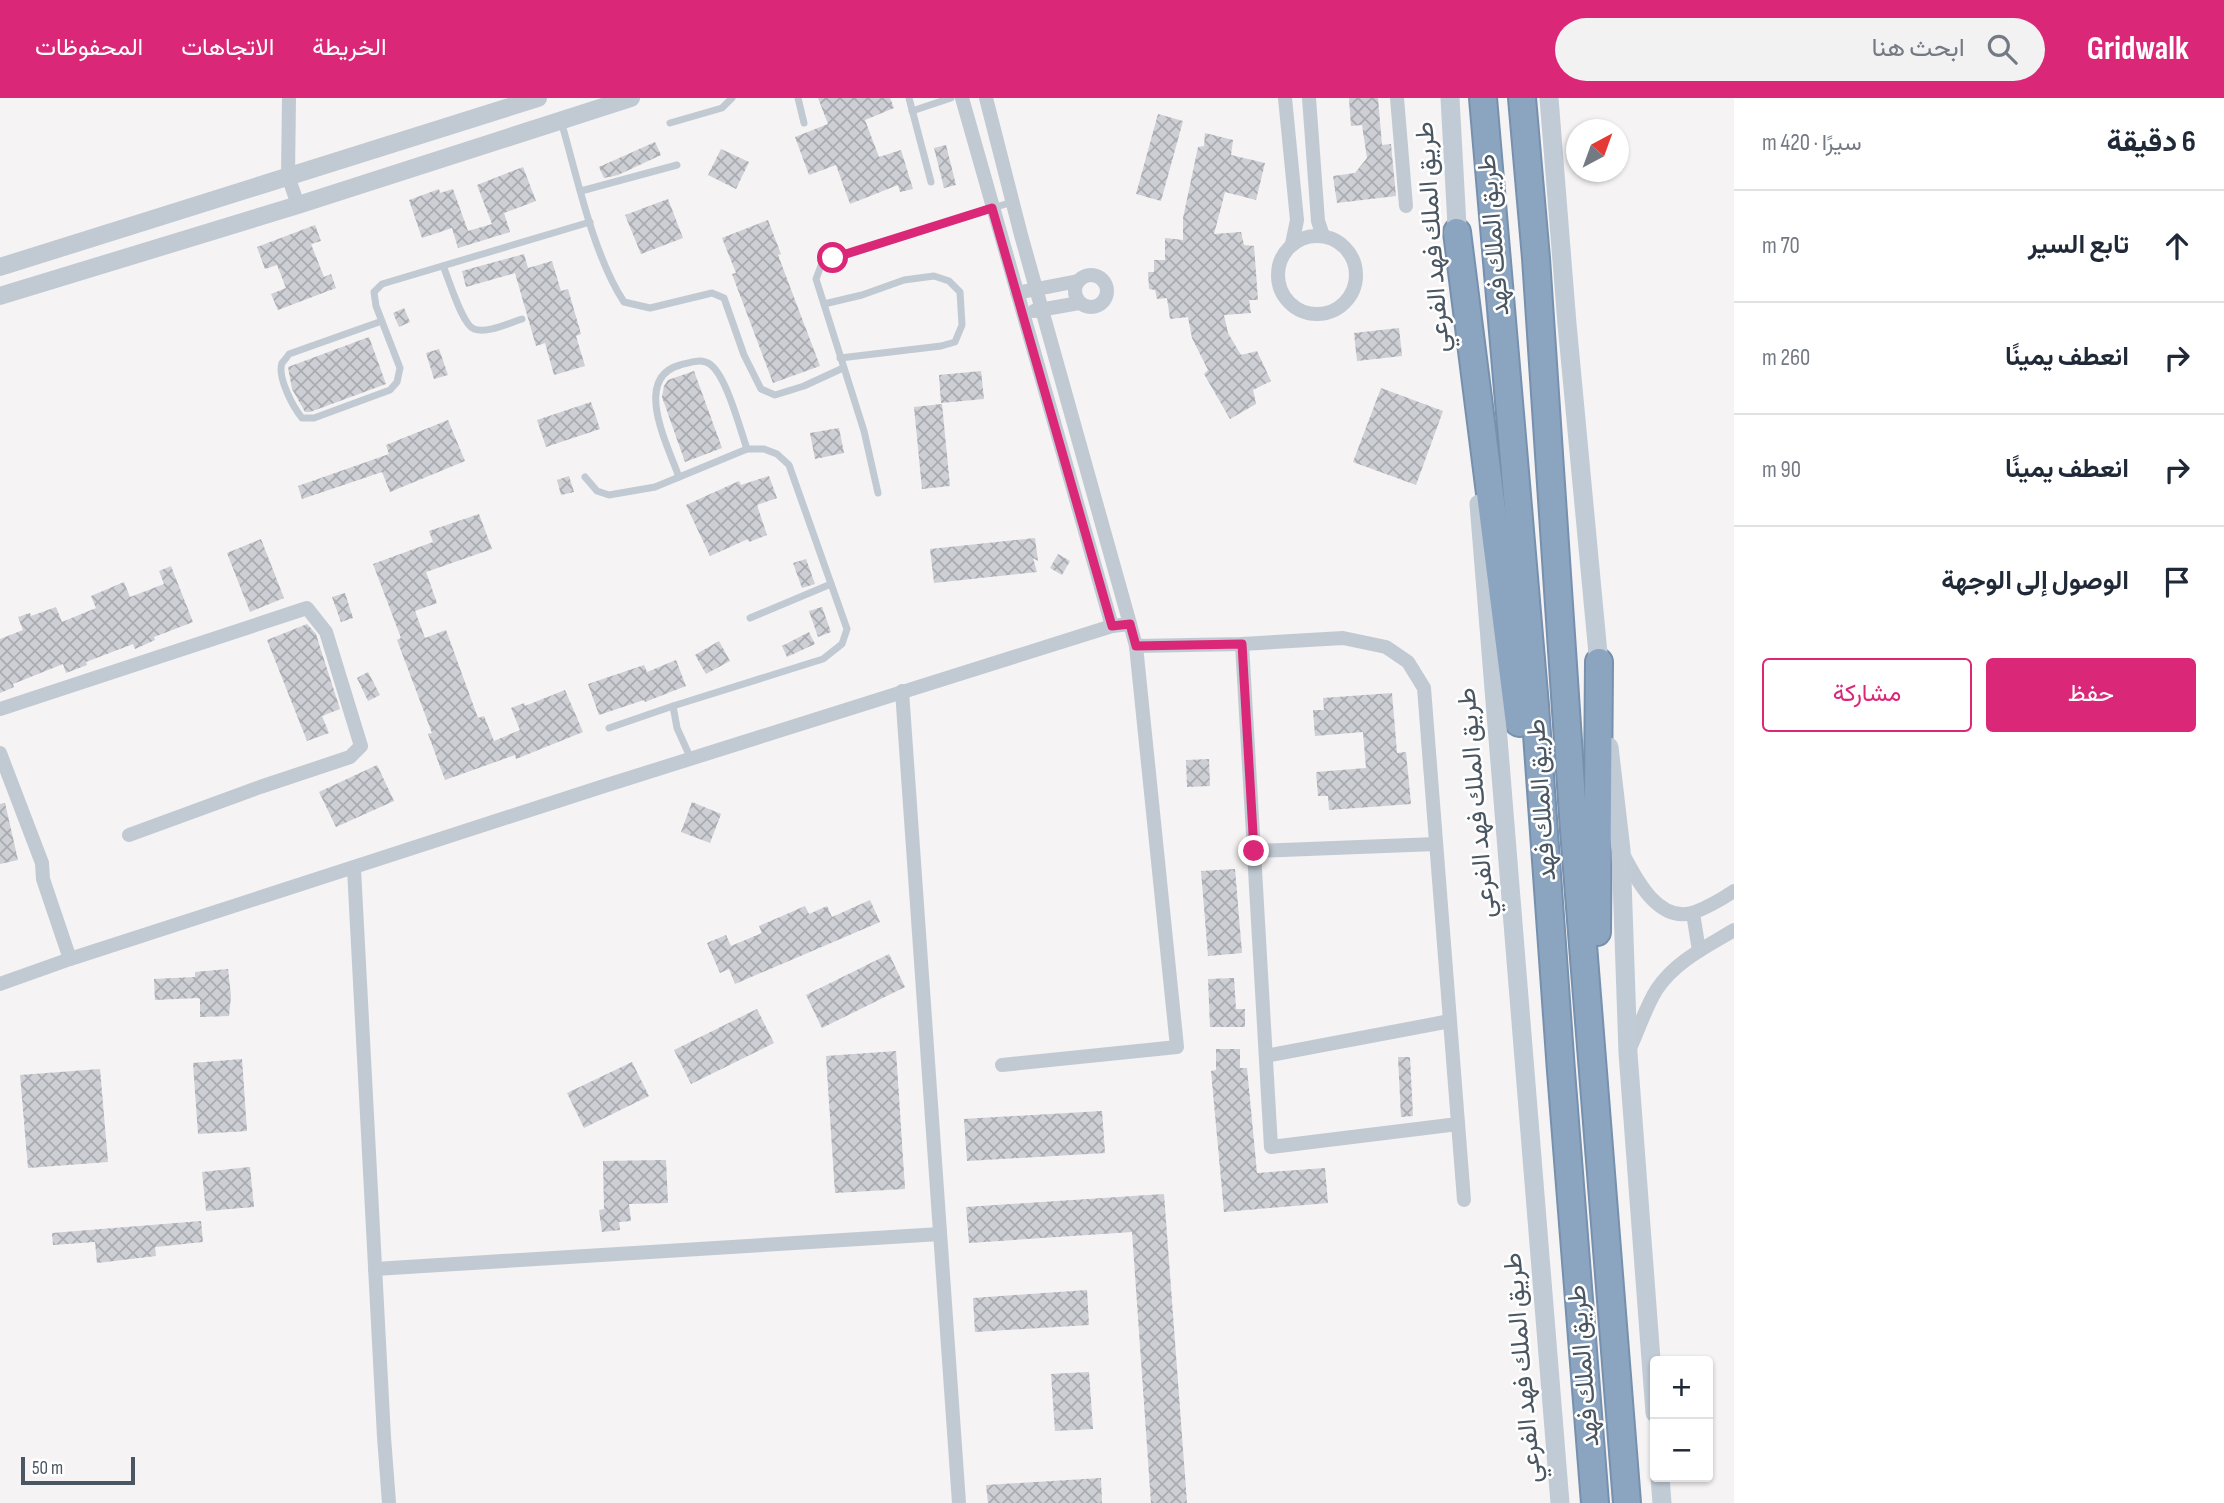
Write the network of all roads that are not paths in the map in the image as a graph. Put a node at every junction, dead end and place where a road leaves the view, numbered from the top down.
1 (289, 98) edge
2 (538, 98) edge
3 (631, 98) edge
4 (732, 98) edge
5 (798, 98) edge
6 (909, 98) edge
7 (951, 98) edge
8 (962, 98) edge
9 (986, 98) edge
10 (1285, 98) edge
11 (1309, 98) edge
12 (1397, 98) edge
13 (1450, 98) edge
14 (1482, 98) edge
15 (1522, 98) edge
16 (1549, 98) edge
17 (1560, 98) edge
18 (912, 111) junction
19 (561, 120) junction
20 (670, 123) dead end
21 (804, 123) dead end
22 (1552, 127) junction
23 (1311, 129) junction
24 (1288, 130) junction
25 (677, 164) dead end
26 (288, 176) junction
27 (931, 182) dead end
28 (581, 191) junction
29 (1013, 202) junction
30 (298, 205) junction
31 (1406, 206) dead end
32 (992, 208) junction
33 (590, 222) junction
34 (1457, 232) junction
35 (1323, 236) junction
36 (1292, 244) junction
37 (443, 266) junction
38 (0, 267) edge
39 (1078, 281) junction
40 (1037, 291) junction
41 (1017, 293) junction
42 (0, 296) edge
43 (1079, 303) junction
44 (824, 304) junction
45 (1042, 309) junction
46 (1023, 315) junction
47 (522, 319) dead end
48 (382, 321) junction
49 (840, 358) junction
50 (843, 368) junction
51 (747, 449) junction
52 (585, 477) dead end
53 (679, 477) junction
54 (878, 493) dead end
55 (831, 584) junction
56 (750, 618) dead end
57 (1130, 624) junction
58 (1112, 626) junction
59 (1242, 644) junction
60 (1136, 646) junction
61 (1599, 662) junction
62 (902, 691) junction
63 (673, 706) junction
64 (0, 709) edge
65 (609, 728) dead end
66 (0, 752) edge
67 (691, 758) junction
68 (129, 835) dead end
69 (1436, 844) junction
70 (1621, 850) junction
71 (1254, 851) junction
72 (354, 869) junction
73 (1734, 891) edge
74 (1693, 913) junction
75 (1734, 930) edge
76 (1699, 951) junction
77 (70, 959) junction
78 (0, 984) edge
79 (1450, 1021) junction
80 (1628, 1053) junction
81 (1266, 1056) junction
82 (1002, 1065) dead end
83 (1561, 1071) junction
84 (1596, 1120) junction
85 (1458, 1125) junction
86 (1464, 1200) dead end
87 (940, 1234) junction
88 (375, 1269) junction
89 (1651, 1356) edge
90 (1660, 1482) edge
91 (389, 1503) edge
92 (959, 1503) edge
93 (1560, 1503) edge
94 (1595, 1503) edge
95 (1627, 1503) edge
96 (1662, 1503) edge

1 - 26 street
2 - 26 street
3 - 19 street
4 - 20 lane
5 - 21 lane
6 - 18 lane
7 - 18 lane
8 - 32 street
9 - 29 street
10 - 24 street
11 - 23 street
12 - 31 street
13 - 34 main road, طريق الملك فهد الفرعي
14 - 83 highway, طريق الملك فهد
15 - 84 highway, طريق الملك فهد
16 - 22 main road
17 - 22 main road
18 - 27 lane
19 - 28 lane
19 - 30 street
22 - 61 main road
23 - 24 street
23 - 35 street
24 - 36 street
25 - 28 lane
26 - 30 street
26 - 38 street
28 - 33 lane
29 - 32 lane
29 - 40 street
30 - 42 street
32 - 41 street
32 - 44 lane
33 - 37 lane
33 - 50 lane
34 - 83 highway
34 - 93 main road, طريق الملك فهد الفرعي
35 - 36 street
35 - 36 street
37 - 47 lane
37 - 48 lane
39 - 40 street
39 - 43 street
39 - 43 street
40 - 41 street
40 - 45 street
41 - 46 street
43 - 45 street
44 - 49 lane
44 - 49 lane
45 - 46 street
45 - 57 street
46 - 58 street
48 - 48 lane
49 - 50 lane
50 - 54 lane
51 - 53 lane
51 - 53 lane
51 - 55 lane
52 - 53 lane
55 - 56 lane
55 - 63 lane
57 - 58 street
57 - 60 street
58 - 62 street
59 - 60 street
59 - 69 street
59 - 71 street
60 - 82 street
61 - 70 main road
61 - 84 highway
62 - 67 street
62 - 87 street
63 - 65 lane
63 - 67 lane
64 - 68 street
66 - 77 street
67 - 72 street
69 - 71 street
69 - 79 street
70 - 74 street
70 - 80 main road
71 - 81 street
72 - 77 street
72 - 88 street
73 - 74 street
74 - 76 street
75 - 76 street
76 - 80 street
77 - 78 street
79 - 81 street
79 - 85 street
80 - 89 main road
81 - 85 street
83 - 94 highway, طريق الملك فهد
84 - 95 highway, طريق الملك فهد
85 - 86 street
87 - 88 street
87 - 92 street
88 - 91 street
90 - 96 main road

